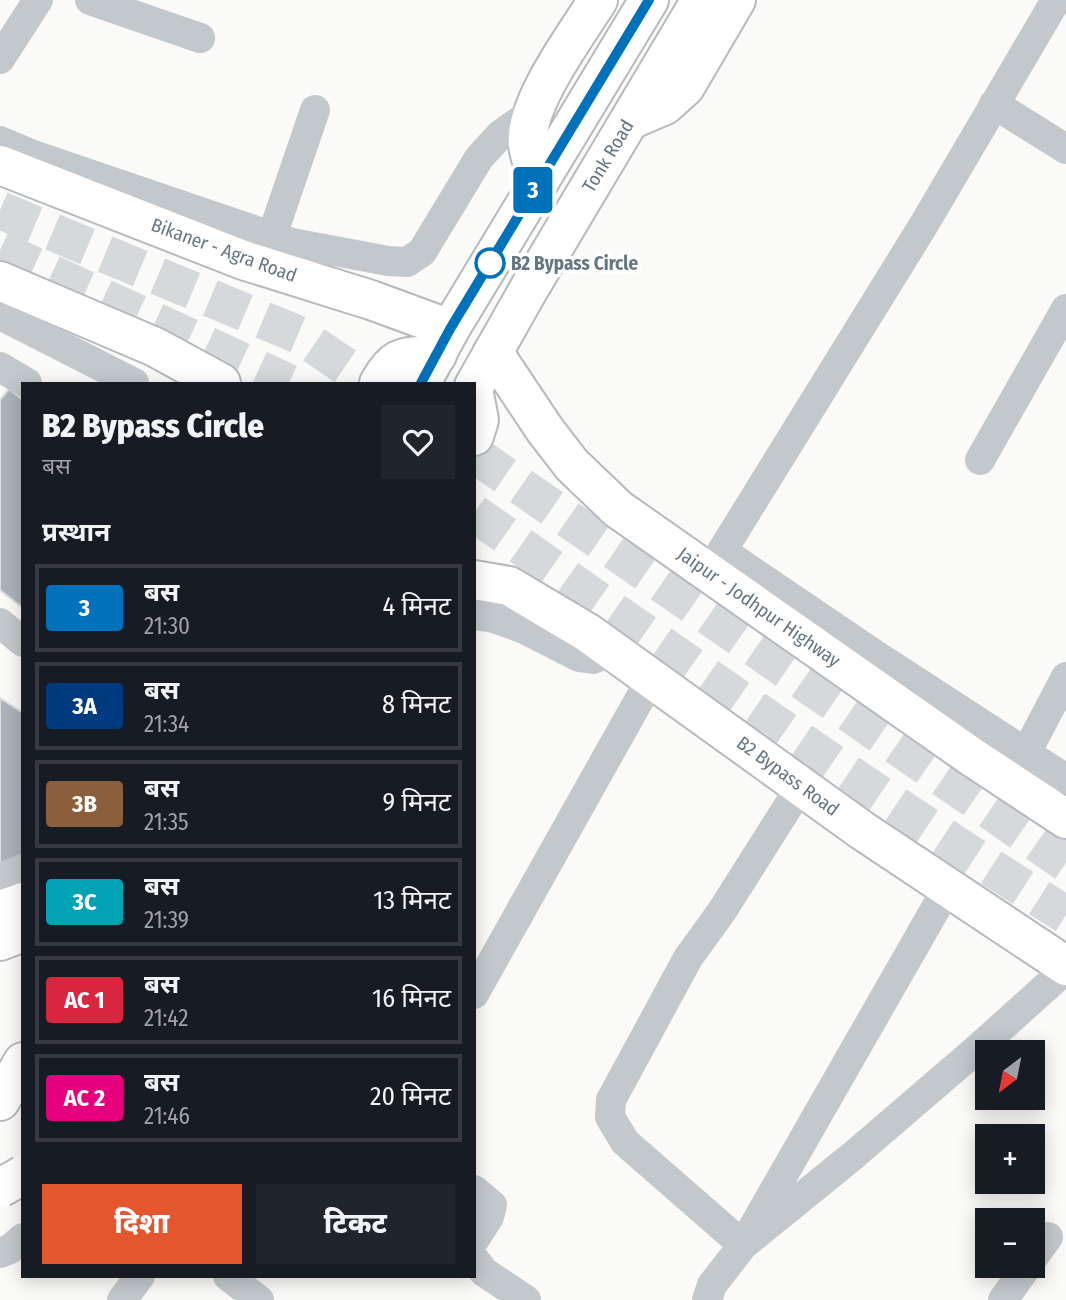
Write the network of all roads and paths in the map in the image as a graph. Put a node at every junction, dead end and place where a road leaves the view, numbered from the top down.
1 (38, 0) edge
2 (90, 0) edge
3 (598, 0) edge
4 (649, 0) edge
5 (701, 0) edge
6 (736, 0) edge
7 (1056, 0) edge
8 (200, 38) dead end
9 (0, 59) edge
10 (995, 104) junction
11 (315, 110) dead end
12 (534, 111) junction
13 (629, 120) junction
14 (0, 141) edge
15 (1066, 149) edge
16 (0, 165) edge
17 (538, 182) junction
18 (272, 236) junction
19 (3, 298) edge
20 (1066, 309) edge
21 (493, 352) junction
22 (436, 356) edge
23 (0, 367) edge
24 (115, 379) edge
25 (25, 382) edge
26 (220, 382) edge
27 (380, 382) edge
28 (476, 382) edge
29 (476, 404) edge
30 (476, 430) edge
31 (980, 460) dead end
32 (492, 583) edge
33 (476, 615) edge
34 (0, 623) edge
35 (21, 640) edge
36 (615, 651) junction
37 (652, 677) junction
38 (1066, 677) edge
39 (1026, 753) junction
40 (1066, 779) edge
41 (801, 786) junction
42 (1066, 819) edge
43 (21, 870) edge
44 (0, 878) edge
45 (948, 887) junction
46 (21, 903) edge
47 (0, 910) edge
48 (21, 933) edge
49 (0, 941) edge
50 (1066, 967) edge
51 (476, 990) edge
52 (0, 1040) edge
53 (21, 1053) edge
54 (21, 1065) edge
55 (0, 1101) edge
56 (21, 1159) edge
57 (21, 1176) edge
58 (0, 1188) edge
59 (476, 1192) edge
60 (0, 1196) edge
61 (476, 1237) edge
62 (21, 1240) edge
63 (743, 1245) junction
64 (0, 1252) edge
65 (476, 1262) edge
66 (138, 1278) edge
67 (231, 1278) edge
68 (1019, 1278) edge
69 (122, 1300) edge
70 (259, 1300) edge
71 (526, 1300) edge
72 (707, 1300) edge
73 (1003, 1300) edge

1 - 9 street
2 - 8 street
3 - 12 main road
4 - 17 main road
5 - 13 main road, Tonk Road
6 - 13 main road
7 - 10 street
10 - 15 street
10 - 39 street
11 - 18 street
12 - 17 main road
12 - 18 street
13 - 21 main road, Tonk Road
14 - 18 street
16 - 22 main road, Bikaner - Agra Road
17 - 22 main road
19 - 24 street
19 - 26 main road
20 - 31 street
21 - 28 main road, Tonk Road
21 - 42 main road, Jaipur - Jodhpur Highway
22 - 27 main road
23 - 25 street
29 - 30 main road
32 - 36 main road, B2 Bypass Road
33 - 36 street
34 - 35 street
36 - 37 main road, B2 Bypass Road
37 - 41 main road, B2 Bypass Road
37 - 51 street
38 - 39 street
39 - 40 street
41 - 45 main road, B2 Bypass Road
41 - 63 street
43 - 44 street
45 - 50 main road, B2 Bypass Road
45 - 63 street
46 - 47 main road
48 - 49 main road
50 - 63 street
52 - 53 main road
54 - 55 main road
56 - 60 main road
57 - 58 main road, bridge
59 - 61 street
62 - 64 street
63 - 72 street
65 - 71 street
66 - 69 street
67 - 70 street
68 - 73 street

